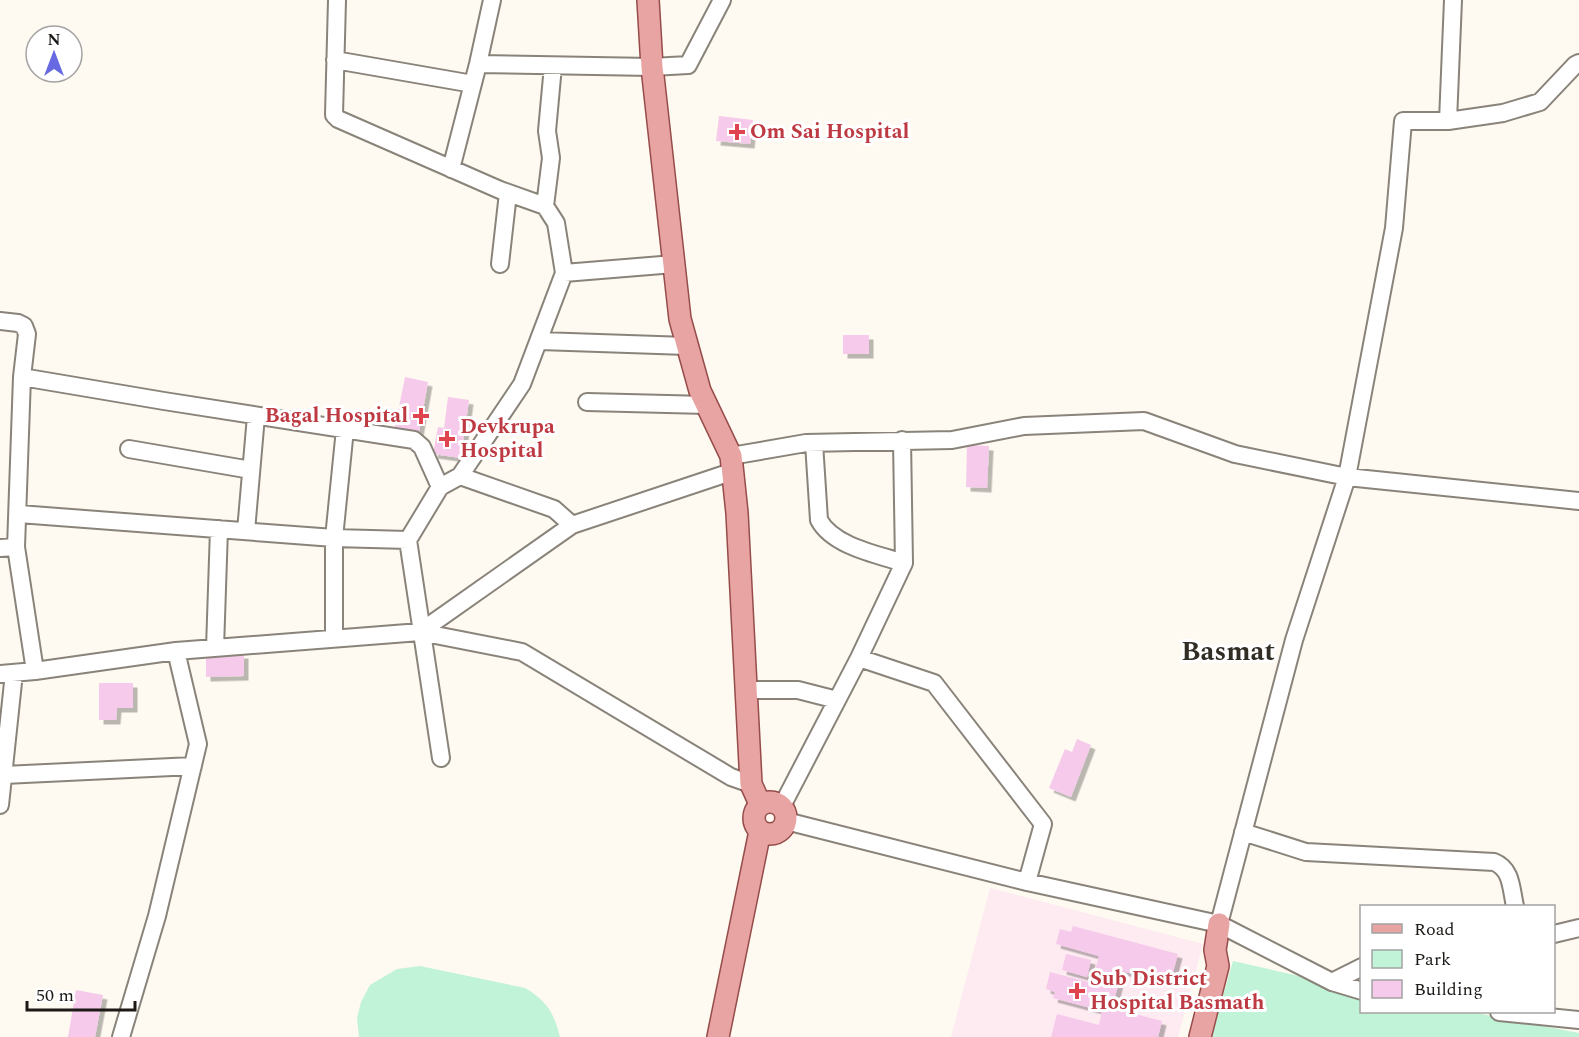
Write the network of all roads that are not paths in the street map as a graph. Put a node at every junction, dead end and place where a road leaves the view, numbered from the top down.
1 (337, 0) edge
2 (492, 0) edge
3 (648, 0) edge
4 (722, 0) edge
5 (1453, 0) edge
6 (335, 60) junction
7 (1579, 63) edge
8 (478, 64) junction
9 (553, 66) junction
10 (652, 67) junction
11 (473, 84) junction
12 (1448, 121) junction
13 (452, 169) junction
14 (508, 193) junction
15 (545, 206) junction
16 (500, 264) dead end
17 (674, 264) junction
18 (564, 273) junction
19 (0, 321) edge
20 (540, 341) junction
21 (687, 346) junction
22 (22, 377) junction
23 (587, 402) dead end
24 (707, 405) junction
25 (256, 416) junction
26 (345, 429) junction
27 (902, 440) junction
28 (814, 443) junction
29 (129, 449) dead end
30 (731, 464) junction
31 (251, 470) junction
32 (460, 476) junction
33 (1347, 477) junction
34 (440, 487) junction
35 (1579, 501) edge
36 (19, 514) junction
37 (572, 525) junction
38 (219, 529) junction
39 (246, 531) junction
40 (334, 538) junction
41 (408, 540) junction
42 (8, 548) edge
43 (904, 563) junction
44 (420, 632) junction
45 (334, 638) junction
46 (215, 648) junction
47 (176, 651) junction
48 (859, 658) junction
49 (34, 671) junction
50 (7, 673) edge
51 (746, 690) junction
52 (837, 700) junction
53 (441, 758) dead end
54 (193, 766) junction
55 (4, 774) junction
56 (751, 784) junction
57 (760, 804) junction
58 (0, 805) edge
59 (784, 813) junction
60 (760, 831) junction
61 (1243, 832) junction
62 (1027, 882) junction
63 (1515, 905) edge
64 (1219, 924) junction
65 (1579, 928) edge
66 (1555, 934) edge
67 (1215, 950) junction
68 (1360, 968) edge
69 (1332, 982) junction
70 (1360, 990) edge
71 (1532, 1014) edge
72 (1579, 1020) edge
73 (123, 1037) edge
74 (718, 1037) edge
75 (1185, 1037) edge
76 (1200, 1037) edge

1 - 6 street
2 - 8 street
3 - 10 main road
4 - 10 street
5 - 12 street
6 - 11 street
6 - 13 street
7 - 12 street
8 - 9 street
8 - 11 street
9 - 10 street
9 - 15 street
10 - 17 main road
11 - 13 street
12 - 33 street
13 - 14 street
14 - 15 street
14 - 16 street
15 - 18 street
17 - 18 street
17 - 21 main road
18 - 20 street
19 - 22 street
20 - 21 street
20 - 32 street
21 - 24 main road
22 - 25 street
22 - 36 street
23 - 24 street
24 - 30 main road
25 - 26 street
25 - 31 street
26 - 34 street
26 - 40 street
27 - 28 street
27 - 33 street
27 - 43 street
28 - 30 street
28 - 43 street
29 - 31 street
30 - 37 street
30 - 51 main road
31 - 39 street
32 - 34 street
32 - 37 street
33 - 35 street
33 - 61 street
34 - 41 street
36 - 38 street
36 - 42 street
37 - 44 street
38 - 39 street
38 - 46 street
39 - 40 street
40 - 41 street
40 - 45 street
41 - 44 street
42 - 49 street
43 - 48 street
44 - 45 street
44 - 53 street
44 - 56 street
45 - 46 street
46 - 47 street
47 - 49 street
47 - 54 street
48 - 52 street
48 - 62 street
49 - 50 street
50 - 55 street
51 - 52 street
51 - 56 main road
52 - 59 street
54 - 55 street
54 - 73 street
55 - 58 street
56 - 57 main road
57 - 59 main road
57 - 60 main road
59 - 60 main road
59 - 62 street
60 - 74 main road
61 - 63 street
61 - 64 street
62 - 64 street
64 - 67 main road
64 - 69 street
65 - 66 street
67 - 75 main road
67 - 76 main road
68 - 69 street
69 - 70 street
71 - 72 street

